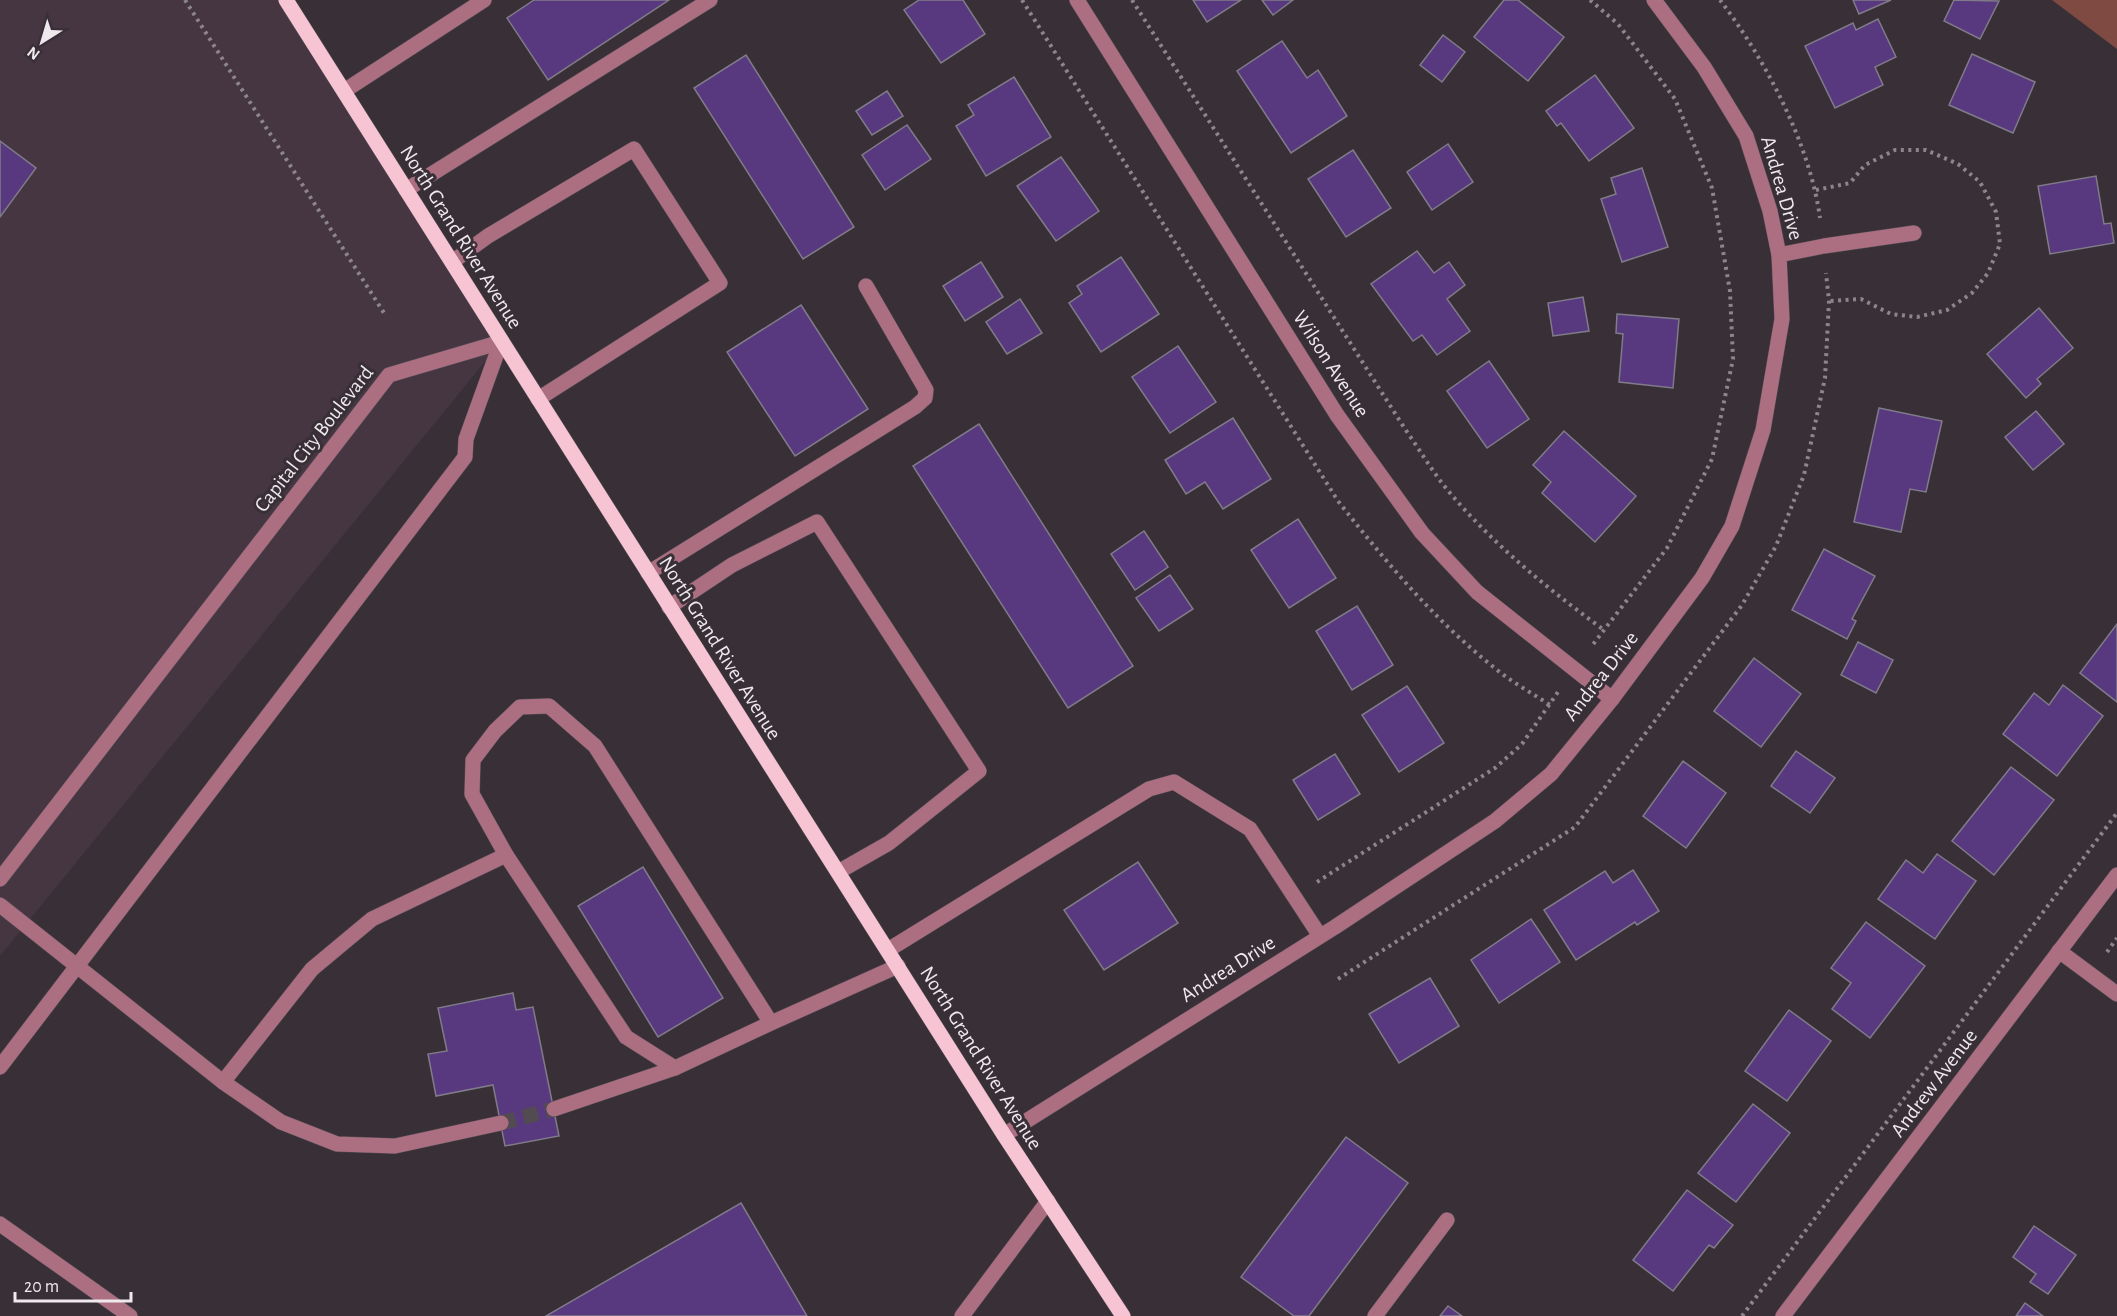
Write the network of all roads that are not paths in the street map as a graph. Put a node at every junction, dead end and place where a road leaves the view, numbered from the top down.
1 (286, 0) edge
2 (484, 0) edge
3 (710, 0) edge
4 (1077, 0) edge
5 (1654, 0) edge
6 (344, 91) junction
7 (406, 190) junction
8 (1914, 233) dead end
9 (1779, 255) junction
10 (452, 262) junction
11 (866, 286) dead end
12 (501, 342) junction
13 (538, 399) junction
14 (648, 573) junction
15 (669, 607) junction
16 (1612, 699) junction
17 (506, 855) junction
18 (838, 872) junction
19 (2117, 874) edge
20 (0, 879) edge
21 (0, 905) edge
22 (1320, 936) junction
23 (888, 950) junction
24 (2060, 951) junction
25 (78, 966) junction
26 (898, 966) junction
27 (2117, 994) edge
28 (771, 1023) junction
29 (0, 1067) edge
30 (675, 1068) junction
31 (224, 1082) junction
32 (554, 1110) tunnel mouth
33 (501, 1122) tunnel mouth
34 (1004, 1135) junction
35 (1048, 1201) junction
36 (1447, 1220) dead end
37 (0, 1224) edge
38 (130, 1316) edge
39 (962, 1316) edge
40 (1123, 1316) edge
41 (1375, 1316) edge
42 (1784, 1316) edge

1 - 6 main road, North Grand River Avenue
2 - 6 street
3 - 7 street
4 - 16 street, Wilson Avenue
5 - 9 street, Andrea Drive
6 - 7 main road, North Grand River Avenue
7 - 10 main road, North Grand River Avenue
8 - 9 street
9 - 16 street, Andrea Drive
10 - 12 main road, North Grand River Avenue
10 - 13 street
11 - 14 street
12 - 13 main road, North Grand River Avenue
12 - 20 street, Capital City Boulevard
12 - 25 street
13 - 14 main road, North Grand River Avenue
14 - 15 main road, North Grand River Avenue
15 - 18 main road, North Grand River Avenue
15 - 18 street
16 - 22 street, Andrea Drive
17 - 28 street
17 - 30 street
17 - 31 street
18 - 23 main road, North Grand River Avenue
19 - 24 street, Andrew Avenue
21 - 25 street
22 - 23 street
22 - 34 street, Andrea Drive
23 - 26 main road, North Grand River Avenue
24 - 27 street
24 - 42 street, Andrew Avenue
25 - 29 street
25 - 31 street
26 - 28 street
26 - 34 main road, North Grand River Avenue
28 - 30 street
30 - 32 street
31 - 33 street
34 - 35 main road, North Grand River Avenue
35 - 39 street
35 - 40 main road, North Grand River Avenue
36 - 41 street
37 - 38 street

